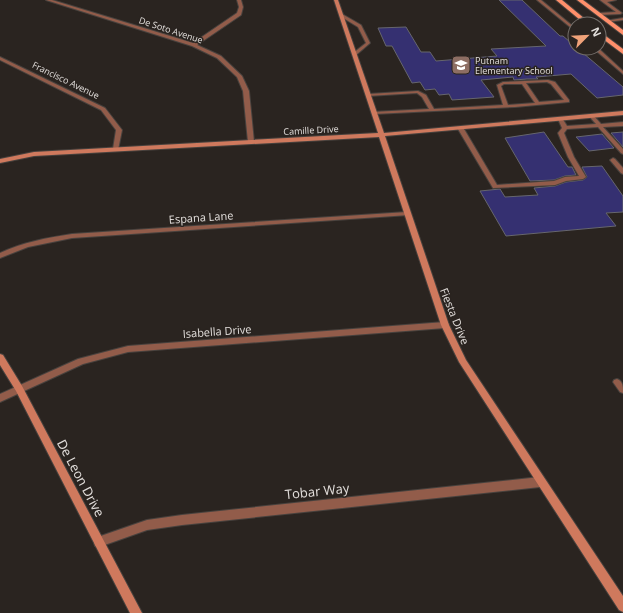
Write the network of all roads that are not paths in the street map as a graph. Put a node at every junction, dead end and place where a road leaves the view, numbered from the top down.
1 (48, 0) edge
2 (239, 0) edge
3 (336, 0) edge
4 (539, 0) edge
5 (559, 0) edge
6 (580, 0) edge
7 (603, 0) edge
8 (614, 0) edge
9 (621, 12) edge
10 (599, 14) junction
11 (341, 15) junction
12 (578, 16) edge
13 (601, 16) edge
14 (623, 20) edge
15 (607, 21) joint
16 (567, 23) edge
17 (623, 34) edge
18 (607, 39) edge
19 (194, 45) junction
20 (623, 52) edge
21 (354, 54) junction
22 (604, 56) edge
23 (0, 58) edge
24 (623, 73) edge
25 (523, 82) junction
26 (368, 94) junction
27 (538, 104) junction
28 (506, 106) junction
29 (432, 110) junction
30 (374, 113) junction
31 (623, 113) edge
32 (591, 116) junction
33 (560, 119) junction
34 (623, 124) edge
35 (599, 126) junction
36 (565, 128) junction
37 (461, 129) junction
38 (382, 135) junction
39 (251, 142) junction
40 (116, 150) junction
41 (621, 151) edge
42 (613, 160) dead end
43 (0, 161) edge
44 (623, 172) edge
45 (407, 214) junction
46 (0, 256) edge
47 (445, 324) junction
48 (0, 357) edge
49 (617, 382) dead end
50 (19, 389) junction
51 (623, 390) edge
52 (0, 398) edge
53 (540, 482) junction
54 (99, 542) junction
55 (623, 606) edge
56 (136, 613) edge

1 - 19 street, De Soto Avenue
2 - 19 street
3 - 11 street, Fiesta Drive
4 - 16 lane
5 - 12 main road
6 - 10 main road
7 - 8 lane
7 - 9 lane
9 - 10 lane
10 - 13 main road
11 - 21 street, Fiesta Drive
11 - 21 lane
14 - 15 lane
15 - 17 main road
18 - 20 main road
19 - 39 street, De Soto Avenue
21 - 26 street, Fiesta Drive
22 - 24 lane
23 - 40 street, Francisco Avenue
25 - 27 lane
25 - 27 lane
25 - 28 lane
26 - 29 lane
26 - 30 street, Fiesta Drive
27 - 28 lane
28 - 29 lane
29 - 30 lane
30 - 38 street, Fiesta Drive
31 - 32 street, Camille Drive
32 - 33 street, Camille Drive
32 - 35 lane
33 - 36 lane
33 - 37 street, Camille Drive
34 - 35 lane
35 - 36 lane
35 - 41 lane
36 - 37 lane
37 - 38 street, Camille Drive
38 - 39 street, Camille Drive
38 - 45 street, Fiesta Drive
39 - 40 street, Camille Drive
40 - 43 street, Camille Drive
42 - 44 lane
45 - 46 street, Espana Lane
45 - 47 street, Fiesta Drive
47 - 50 street, Isabella Drive
47 - 53 street, Fiesta Drive
48 - 50 street, De Leon Drive
49 - 51 lane
50 - 52 street, Isabella Drive
50 - 54 street, De Leon Drive
53 - 54 street, Tobar Way
53 - 55 street, Fiesta Drive
54 - 56 street, De Leon Drive

